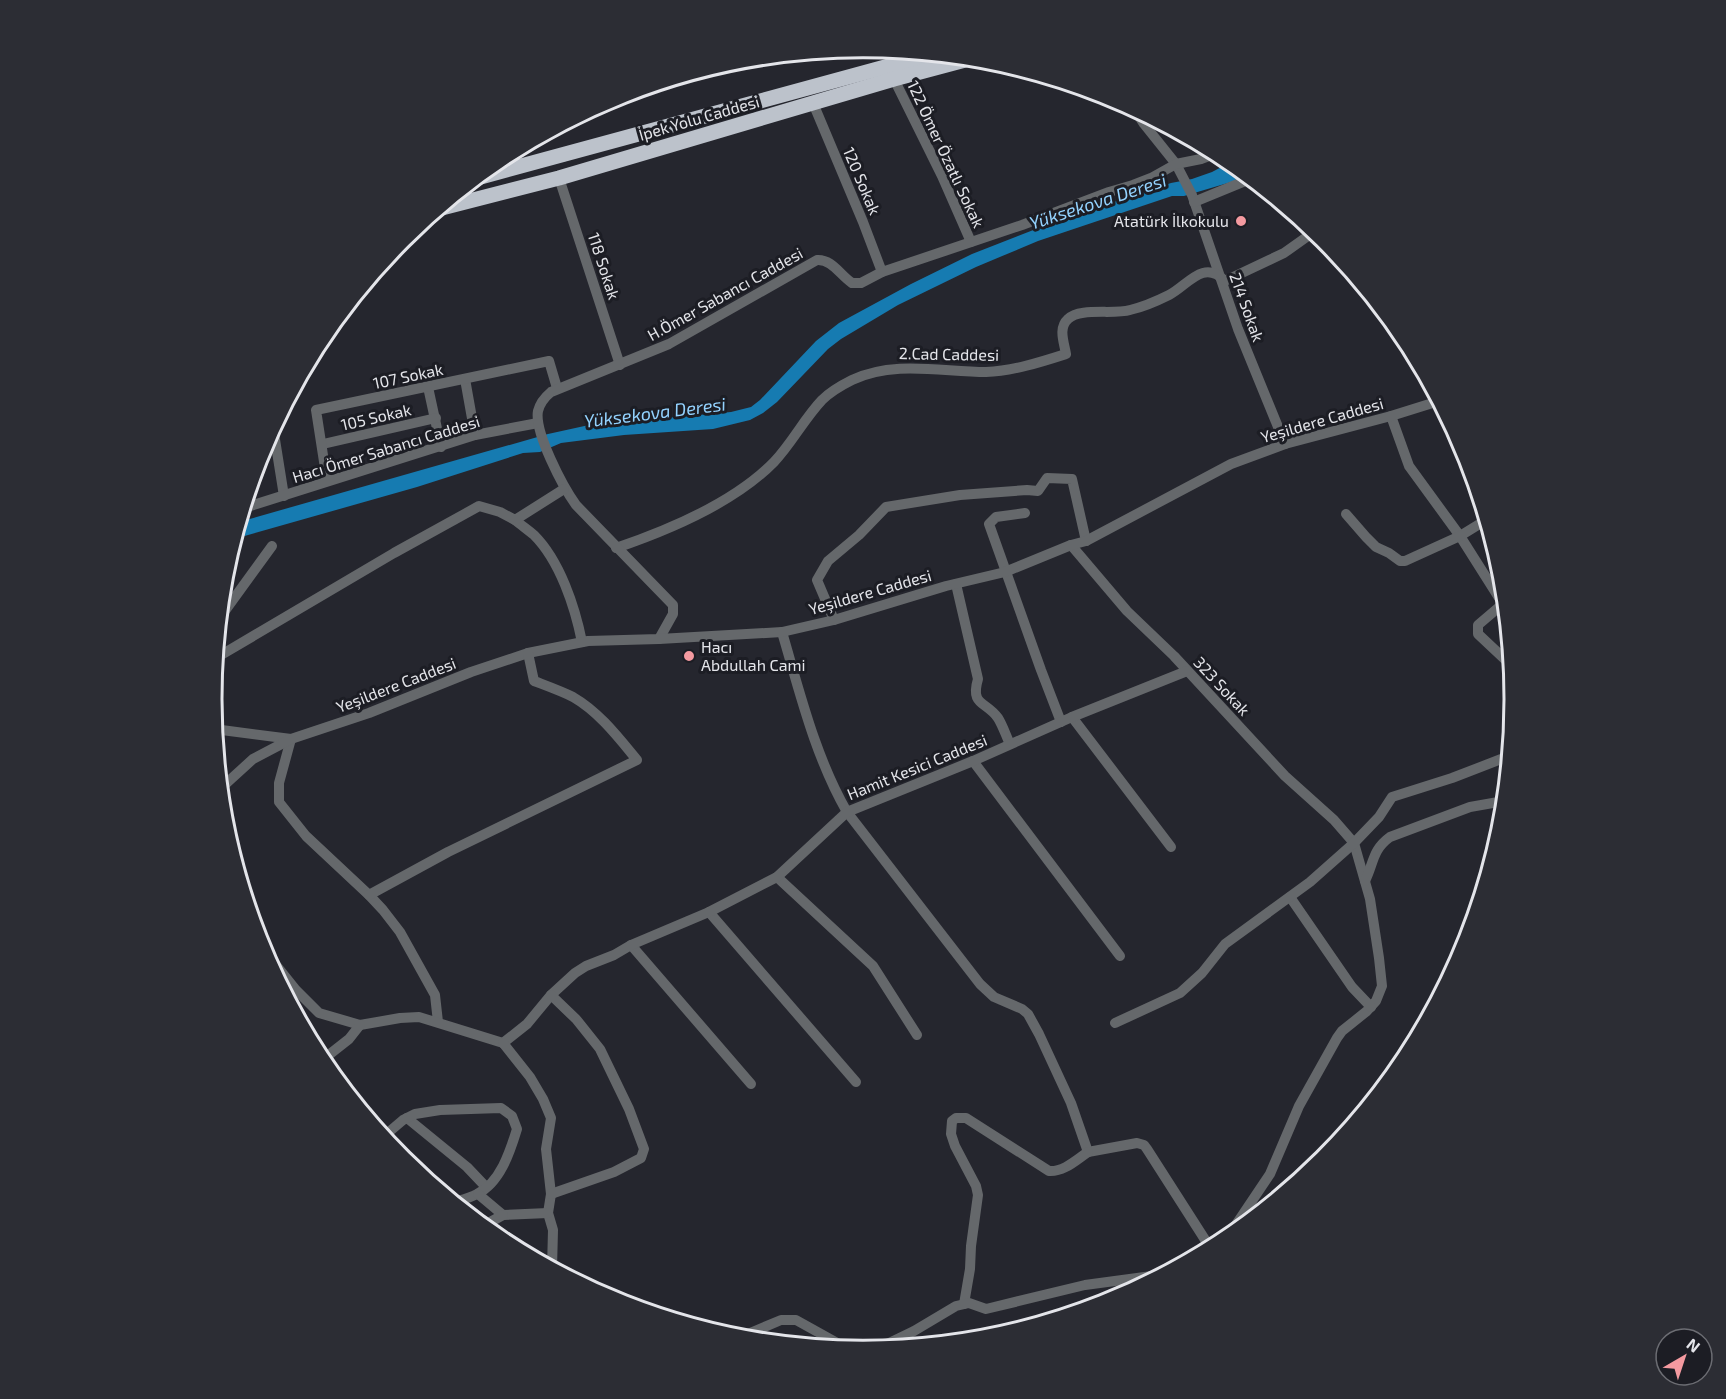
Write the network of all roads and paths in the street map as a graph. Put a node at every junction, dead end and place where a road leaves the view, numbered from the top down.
1 (904, 60) edge
2 (947, 64) edge
3 (894, 79) junction
4 (813, 103) junction
5 (1144, 124) edge
6 (1205, 158) edge
7 (1176, 164) junction
8 (501, 171) edge
9 (559, 178) junction
10 (1240, 182) edge
11 (1193, 199) junction
12 (457, 204) edge
13 (1306, 237) edge
14 (971, 242) junction
15 (882, 272) junction
16 (1219, 275) junction
17 (620, 364) junction
18 (465, 379) junction
19 (428, 387) junction
20 (558, 388) junction
21 (1431, 403) edge
22 (1391, 416) junction
23 (436, 418) junction
24 (539, 427) junction
25 (476, 435) junction
26 (276, 444) edge
27 (323, 444) junction
28 (1285, 444) junction
29 (441, 447) junction
30 (327, 481) junction
31 (564, 489) junction
32 (284, 496) junction
33 (253, 505) edge
34 (1025, 513) dead end
35 (1346, 514) dead end
36 (515, 520) junction
37 (1479, 524) edge
38 (1460, 536) junction
39 (1086, 541) junction
40 (1071, 545) junction
41 (272, 546) dead end
42 (616, 548) junction
43 (1005, 572) junction
44 (956, 584) junction
45 (1494, 588) edge
46 (229, 606) edge
47 (1498, 608) edge
48 (834, 620) junction
49 (782, 632) junction
50 (659, 639) junction
51 (582, 642) junction
52 (224, 650) edge
53 (528, 653) junction
54 (1503, 657) edge
55 (1187, 671) junction
56 (1067, 719) junction
57 (223, 730) edge
58 (291, 739) junction
59 (1010, 744) junction
60 (1501, 759) edge
61 (973, 761) junction
62 (227, 783) edge
63 (1496, 802) edge
64 (847, 812) junction
65 (1354, 843) junction
66 (1171, 847) dead end
67 (777, 877) junction
68 (1365, 881) junction
69 (369, 895) junction
70 (1290, 897) junction
71 (709, 912) junction
72 (631, 945) junction
73 (1120, 956) dead end
74 (285, 976) edge
75 (551, 995) junction
76 (1371, 1007) junction
77 (438, 1022) junction
78 (1115, 1023) dead end
79 (360, 1025) junction
80 (917, 1035) dead end
81 (503, 1043) junction
82 (329, 1055) edge
83 (856, 1082) dead end
84 (751, 1084) dead end
85 (407, 1118) junction
86 (390, 1132) edge
87 (1088, 1152) junction
88 (482, 1190) junction
89 (550, 1194) junction
90 (462, 1199) edge
91 (549, 1213) junction
92 (504, 1215) junction
93 (1242, 1216) edge
94 (492, 1221) edge
95 (1206, 1241) edge
96 (552, 1260) edge
97 (1139, 1278) edge
98 (964, 1304) junction
99 (755, 1331) edge
100 (831, 1339) edge
101 (897, 1339) edge

1 - 8 highway, İpek Yolu Caddesi
2 - 3 highway, İpek Yolu Caddesi
3 - 4 highway, İpek Yolu Caddesi
3 - 14 street, 122 Ömer Özatlı Sokak
4 - 9 highway, İpek Yolu Caddesi
4 - 15 street, 120 Sokak
5 - 7 street, 214 Sokak
6 - 7 street, H.Ömer Sabancı Caddesi
7 - 11 street, 214 Sokak
7 - 14 street, H.Ömer Sabancı Caddesi
9 - 12 highway, İpek Yolu Caddesi
9 - 17 street, 118 Sokak
10 - 11 street
11 - 16 street, 214 Sokak
13 - 16 street, 2.Cad Caddesi
14 - 15 street, H.Ömer Sabancı Caddesi
15 - 17 street, H.Ömer Sabancı Caddesi
16 - 28 street, 214 Sokak
16 - 42 street, 2.Cad Caddesi
17 - 20 street, H.Ömer Sabancı Caddesi
18 - 19 street, 107 Sokak
18 - 20 street, 107 Sokak
18 - 25 street
19 - 23 street
19 - 27 street, 107 Sokak
20 - 24 street, H.Ömer Sabancı Caddesi
21 - 22 street, Yeşildere Caddesi
22 - 28 street, Yeşildere Caddesi
22 - 38 street
23 - 27 street, 105 Sokak
23 - 29 street
24 - 25 street, Hacı Ömer Sabancı Caddesi
24 - 31 street
25 - 29 street, Hacı Ömer Sabancı Caddesi
26 - 32 street
27 - 30 street, 107 Sokak
28 - 39 street, Yeşildere Caddesi
29 - 30 street, Hacı Ömer Sabancı Caddesi
30 - 32 street, Hacı Ömer Sabancı Caddesi
31 - 36 street
31 - 42 street
32 - 33 street, Hacı Ömer Sabancı Caddesi
34 - 43 street
35 - 38 street
36 - 51 street
36 - 52 street
37 - 38 street
38 - 45 street
39 - 40 street, Yeşildere Caddesi
39 - 48 street
40 - 43 street, Yeşildere Caddesi
40 - 55 street, 323 Sokak
41 - 46 street
42 - 50 street
43 - 44 street, Yeşildere Caddesi
43 - 56 street
44 - 48 street, Yeşildere Caddesi
44 - 59 street
47 - 54 street
48 - 49 street, Yeşildere Caddesi
49 - 50 street, Yeşildere Caddesi
49 - 64 street
50 - 51 street, Yeşildere Caddesi
51 - 53 street, Yeşildere Caddesi
53 - 58 street, Yeşildere Caddesi
53 - 69 street
55 - 56 street, Hamit Kesici Caddesi
55 - 65 street, 323 Sokak
56 - 59 street, Hamit Kesici Caddesi
56 - 66 street
57 - 58 street
58 - 62 street, Yeşildere Caddesi
58 - 69 street
59 - 61 street, Hamit Kesici Caddesi
60 - 65 street
61 - 64 street, Hamit Kesici Caddesi
61 - 73 street
63 - 68 street
64 - 67 street, Hamit Kesici Caddesi
64 - 87 street
65 - 68 street
65 - 70 street
67 - 71 street, Hamit Kesici Caddesi
67 - 80 street
68 - 76 street
69 - 77 street
70 - 76 street
70 - 78 street
71 - 72 street, Hamit Kesici Caddesi
71 - 83 street
72 - 75 street, Hamit Kesici Caddesi
72 - 84 street
74 - 79 street
75 - 81 street, Hamit Kesici Caddesi
75 - 89 street
76 - 93 street
77 - 79 street
77 - 81 street
79 - 82 street
81 - 89 street
85 - 86 street
85 - 88 street
85 - 88 street
87 - 95 street
87 - 98 street
88 - 90 street
88 - 92 street
89 - 91 street
91 - 92 street
91 - 96 street
92 - 94 street
97 - 98 street
98 - 101 street
99 - 100 street

